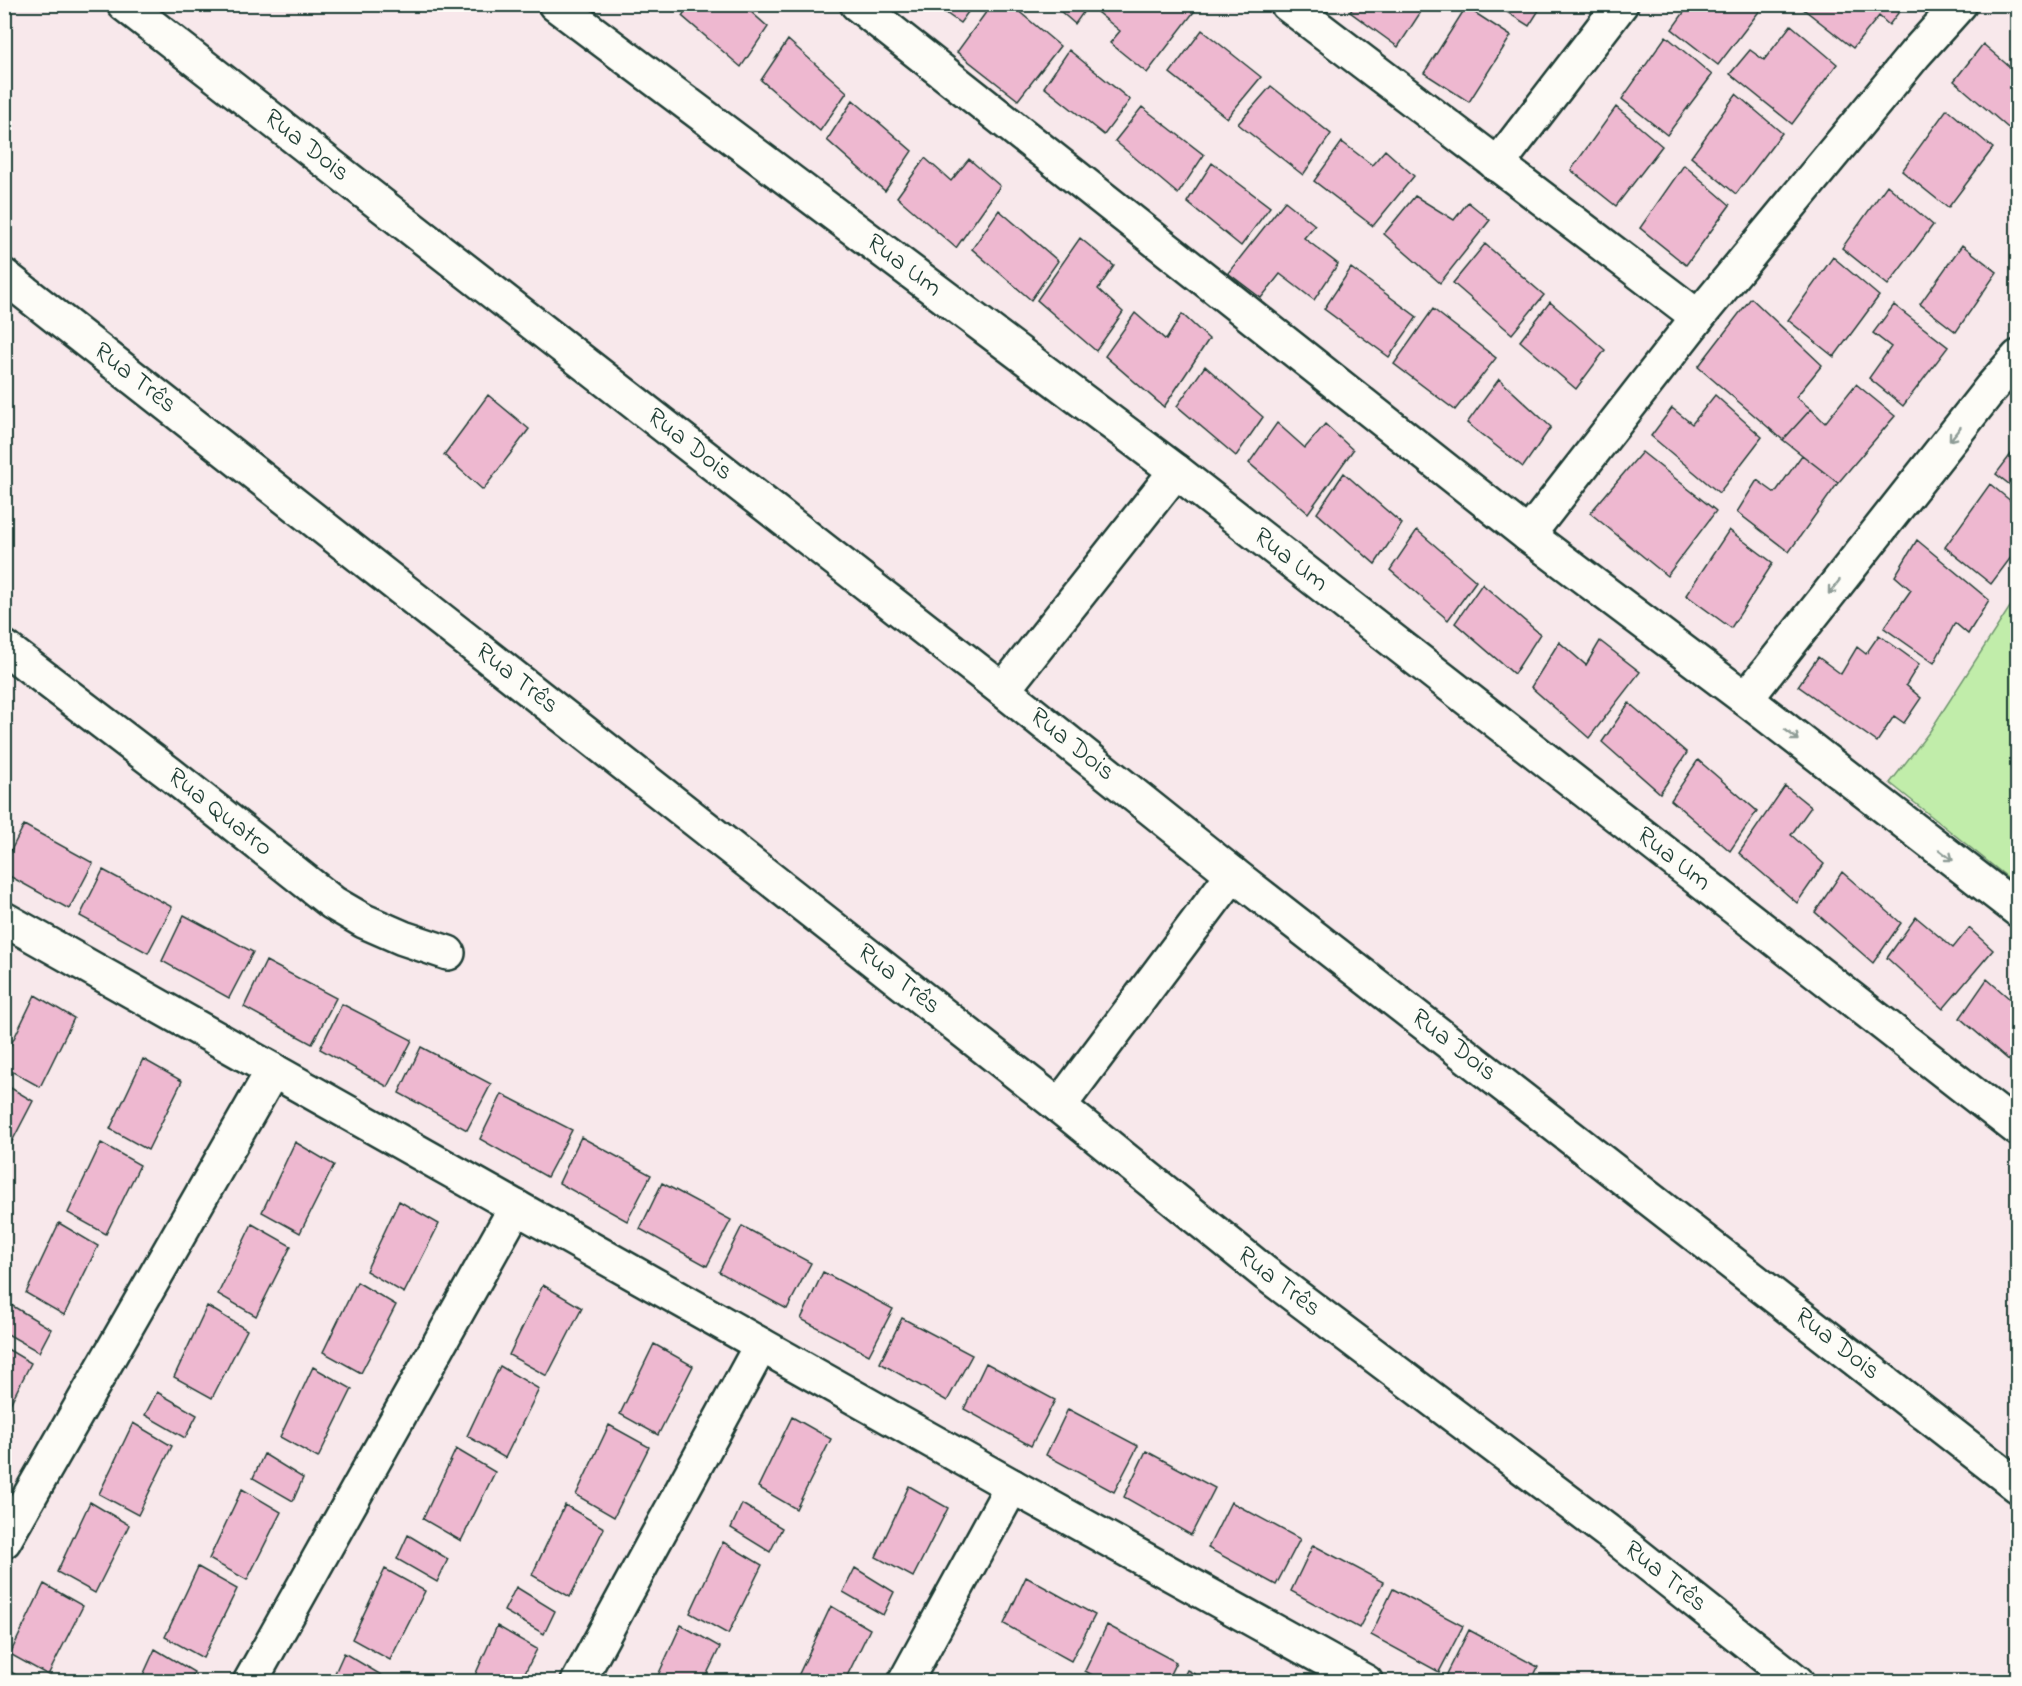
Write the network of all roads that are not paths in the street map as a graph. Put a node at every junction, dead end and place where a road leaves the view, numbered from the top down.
1 (124, 4) edge
2 (555, 4) edge
3 (857, 4) edge
4 (1287, 4) edge
5 (1621, 4) edge
6 (1960, 4) edge
7 (1497, 165) junction
8 (4, 276) edge
9 (1698, 317) junction
10 (2018, 357) edge
11 (1176, 471) junction
12 (1528, 535) junction
13 (4, 647) edge
14 (1003, 690) junction
15 (1746, 699) junction
16 (1233, 874) junction
17 (2018, 910) edge
18 (4, 919) edge
19 (448, 953) dead end
20 (273, 1070) junction
21 (1059, 1106) junction
22 (2018, 1129) edge
23 (516, 1207) junction
24 (761, 1345) junction
25 (1012, 1486) junction
26 (2018, 1486) edge
27 (4, 1541) edge
28 (250, 1682) edge
29 (579, 1682) edge
30 (905, 1682) edge
31 (1366, 1682) edge
32 (1797, 1682) edge

1 - 14 street, Rua Dois
2 - 11 street, Rua Um
3 - 12 street
4 - 7 street
5 - 7 street
6 - 9 street
7 - 9 street
8 - 21 street, Rua Três
9 - 12 street
10 -> 15 street
11 - 14 street
11 - 22 street, Rua Um
12 - 15 street
13 - 19 street, Rua Quatro
14 - 16 street, Rua Dois
15 -> 17 street
16 - 21 street
16 - 26 street, Rua Dois
18 - 20 street
20 - 23 street
20 - 27 street
21 - 32 street, Rua Três
23 - 24 street
23 - 28 street
24 - 25 street
24 - 29 street
25 - 30 street
25 - 31 street

